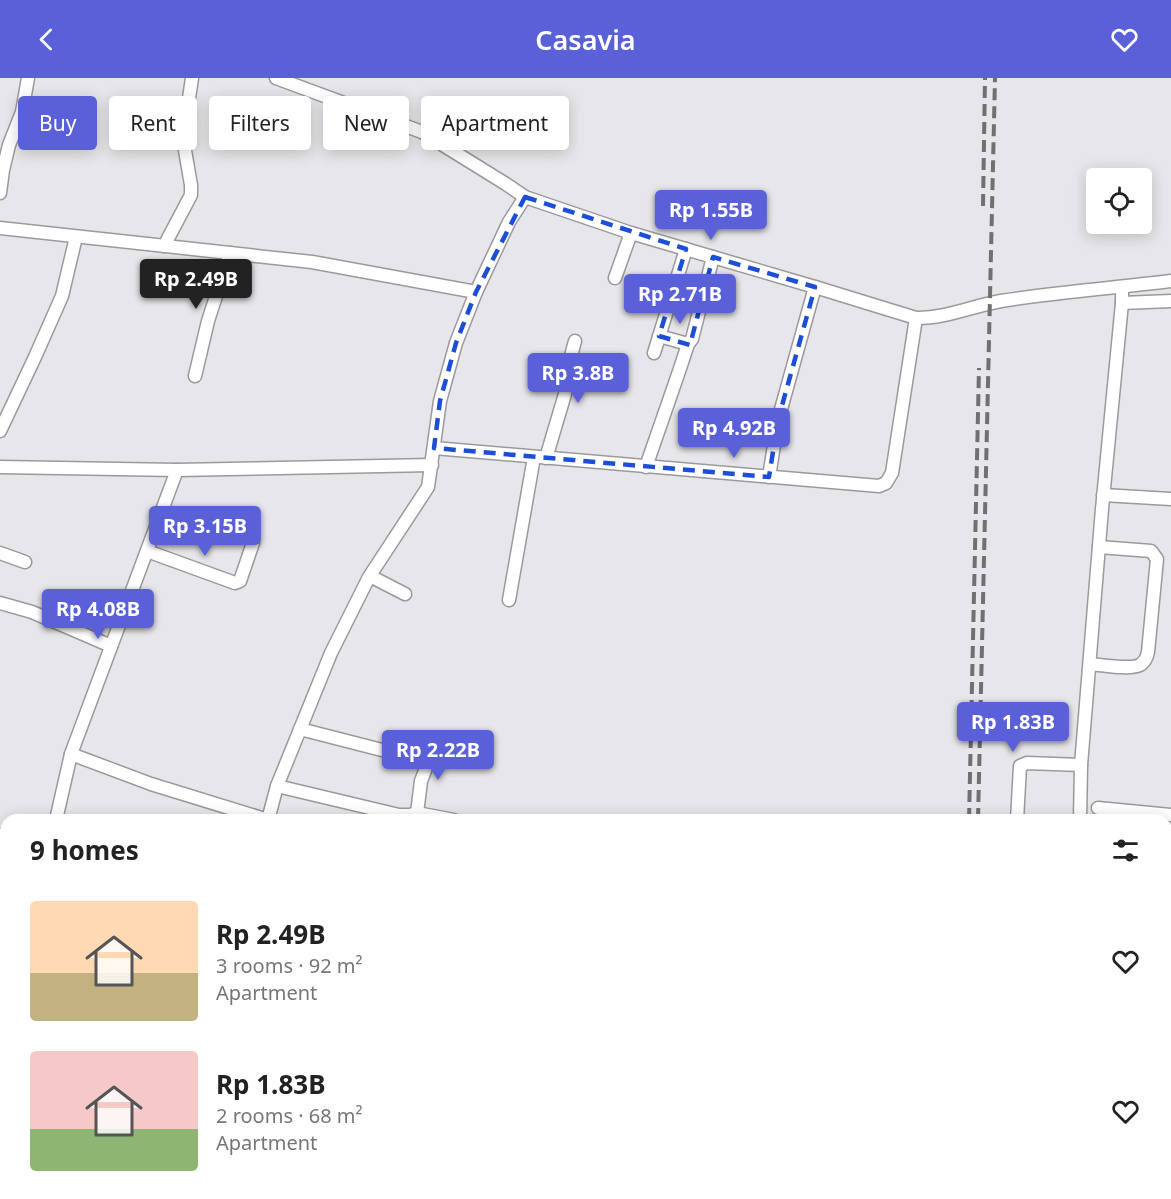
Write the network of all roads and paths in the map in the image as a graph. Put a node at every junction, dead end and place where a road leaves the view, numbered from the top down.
1 (28, 78) edge
2 (192, 78) edge
3 (276, 78) edge
4 (0, 193) edge
5 (525, 197) junction
6 (0, 228) edge
7 (631, 233) junction
8 (76, 237) junction
9 (164, 246) junction
10 (686, 249) junction
11 (230, 253) junction
12 (713, 257) junction
13 (615, 278) dead end
14 (1171, 281) edge
15 (815, 287) junction
16 (1122, 287) junction
17 (476, 292) junction
18 (1171, 301) edge
19 (1122, 303) junction
20 (915, 318) junction
21 (659, 336) junction
22 (575, 341) dead end
23 (688, 344) junction
24 (654, 353) dead end
25 (195, 376) dead end
26 (0, 431) edge
27 (434, 448) junction
28 (540, 458) junction
29 (432, 465) junction
30 (646, 466) junction
31 (0, 467) edge
32 (177, 470) junction
33 (769, 477) junction
34 (1171, 499) edge
35 (1103, 501) junction
36 (254, 543) dead end
37 (1099, 547) junction
38 (147, 551) junction
39 (0, 553) edge
40 (25, 562) dead end
41 (370, 576) junction
42 (405, 594) dead end
43 (509, 600) dead end
44 (0, 603) edge
45 (111, 646) junction
46 (1090, 664) junction
47 (300, 729) junction
48 (427, 745) dead end
49 (71, 754) junction
50 (425, 762) junction
51 (1081, 765) junction
52 (277, 786) junction
53 (1098, 807) dead end
54 (417, 813) junction
55 (57, 814) edge
56 (249, 814) edge
57 (270, 814) edge
58 (395, 814) edge
59 (414, 814) edge
60 (422, 814) edge
61 (1017, 814) edge
62 (1080, 814) edge
63 (1162, 814) edge

1 - 4 street
2 - 9 street
3 - 5 street
5 - 7 street
5 - 17 street
6 - 8 street
7 - 10 street
7 - 13 street
8 - 9 street
8 - 26 street
9 - 11 street
10 - 12 street
10 - 21 street
11 - 17 street
11 - 25 street
12 - 15 street
12 - 23 street
14 - 16 street
15 - 20 street
15 - 33 street
16 - 19 street
16 - 20 street
17 - 27 street
18 - 19 street
19 - 35 street
20 - 33 street
21 - 23 street
21 - 24 street
22 - 28 street
23 - 30 street
27 - 28 street
27 - 29 street
28 - 30 street
28 - 43 street
29 - 32 street
29 - 41 street
30 - 33 street
31 - 32 street
32 - 38 street
34 - 35 street
35 - 37 street
36 - 38 street
37 - 46 street
37 - 46 street
38 - 45 street
39 - 40 street
41 - 42 street
41 - 47 street
44 - 45 street
45 - 49 street
46 - 51 street
47 - 50 street
47 - 52 street
48 - 50 street
49 - 55 street
49 - 56 street
50 - 54 street
51 - 61 street
51 - 62 street
52 - 57 street
52 - 58 street
53 - 63 street
54 - 59 street
54 - 60 street

